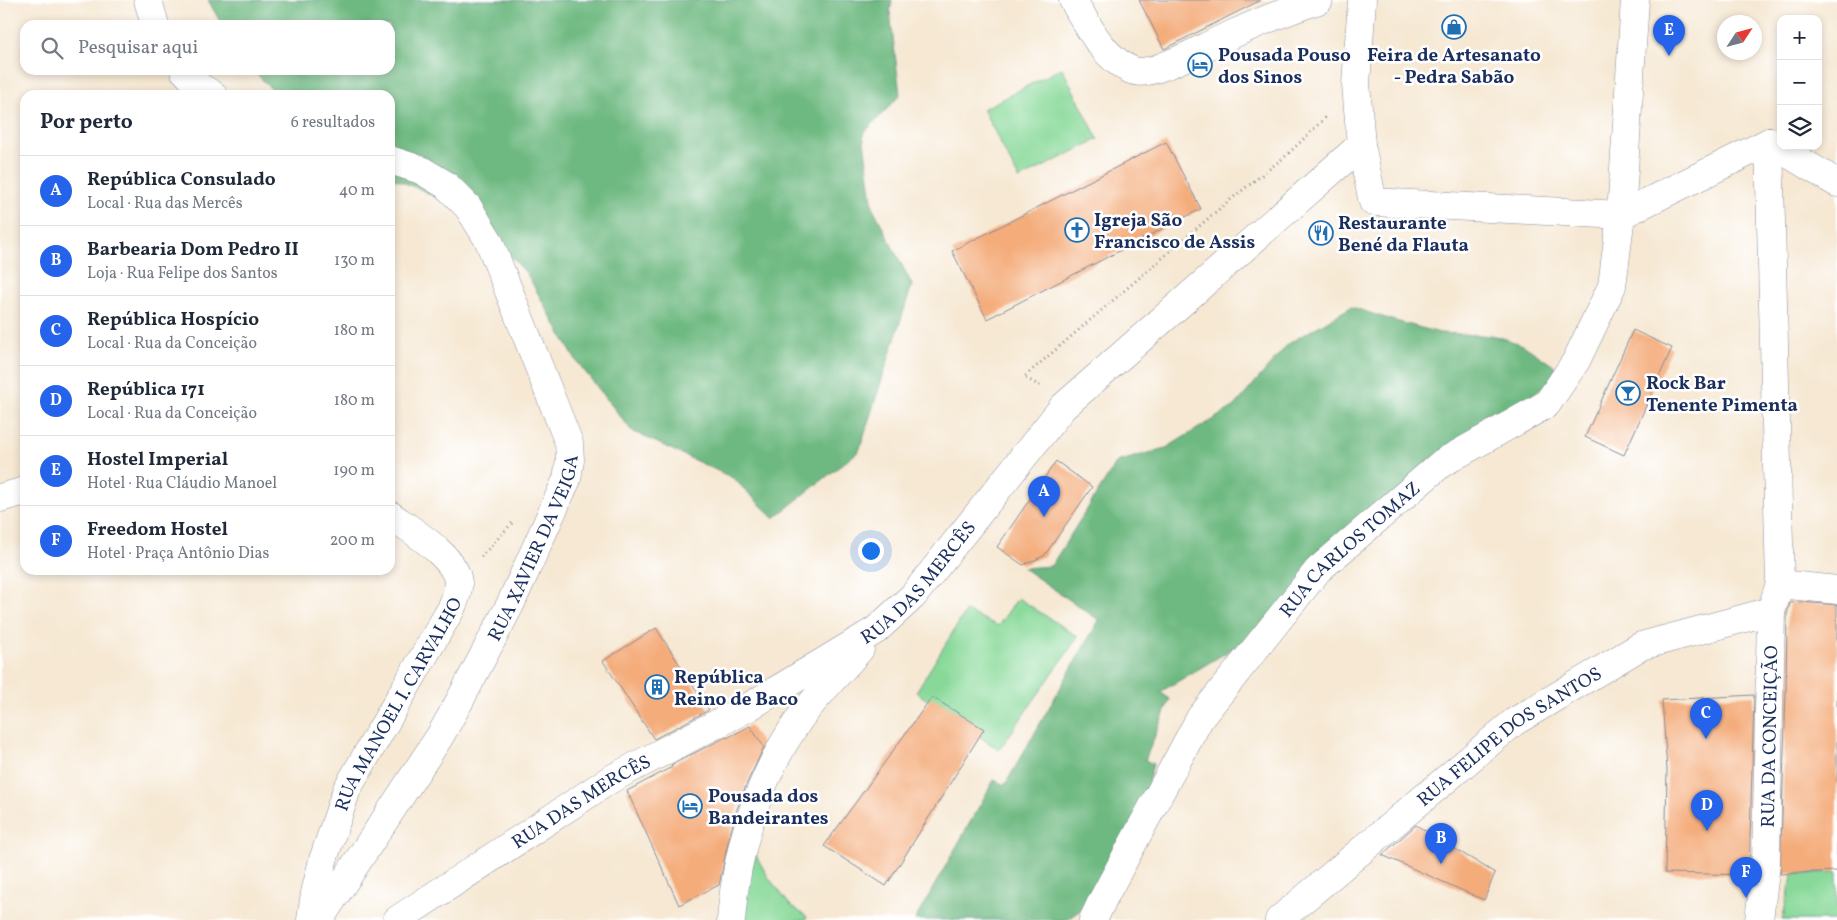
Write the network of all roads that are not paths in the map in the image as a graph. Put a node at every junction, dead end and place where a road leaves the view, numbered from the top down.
1 (148, 0) edge
2 (1073, 0) edge
3 (1319, 0) edge
4 (1362, 0) edge
5 (1635, 0) edge
6 (154, 20) edge
7 (189, 75) edge
8 (205, 90) edge
9 (1769, 142) junction
10 (1361, 145) junction
11 (395, 162) edge
12 (1837, 183) edge
13 (1621, 215) junction
14 (20, 492) edge
15 (0, 498) edge
16 (395, 519) edge
17 (1780, 584) junction
18 (1837, 590) edge
19 (1771, 611) junction
20 (876, 630) junction
21 (311, 920) edge
22 (319, 920) edge
23 (397, 920) edge
24 (731, 920) edge
25 (1093, 920) edge
26 (1279, 920) edge
27 (1759, 920) edge

1 - 6 street
2 - 3 street
4 - 10 street
5 - 13 street, RUA CARLOS TOMAZ
7 - 8 street
9 - 12 street
9 - 13 street
9 - 17 street, RUA DA CONCEIÇÃO
10 - 13 street
10 - 20 street, RUA DAS MERCÊS
11 - 22 street, RUA XAVIER DA VEIGA
13 - 25 street, RUA CARLOS TOMAZ
14 - 15 street
16 - 21 street, RUA MANOEL I. CARVALHO
17 - 18 street
17 - 19 street, RUA DA CONCEIÇÃO
19 - 26 street, RUA FELIPE DOS SANTOS
19 - 27 street, RUA DA CONCEIÇÃO
20 - 23 street, RUA DAS MERCÊS
20 - 24 street

